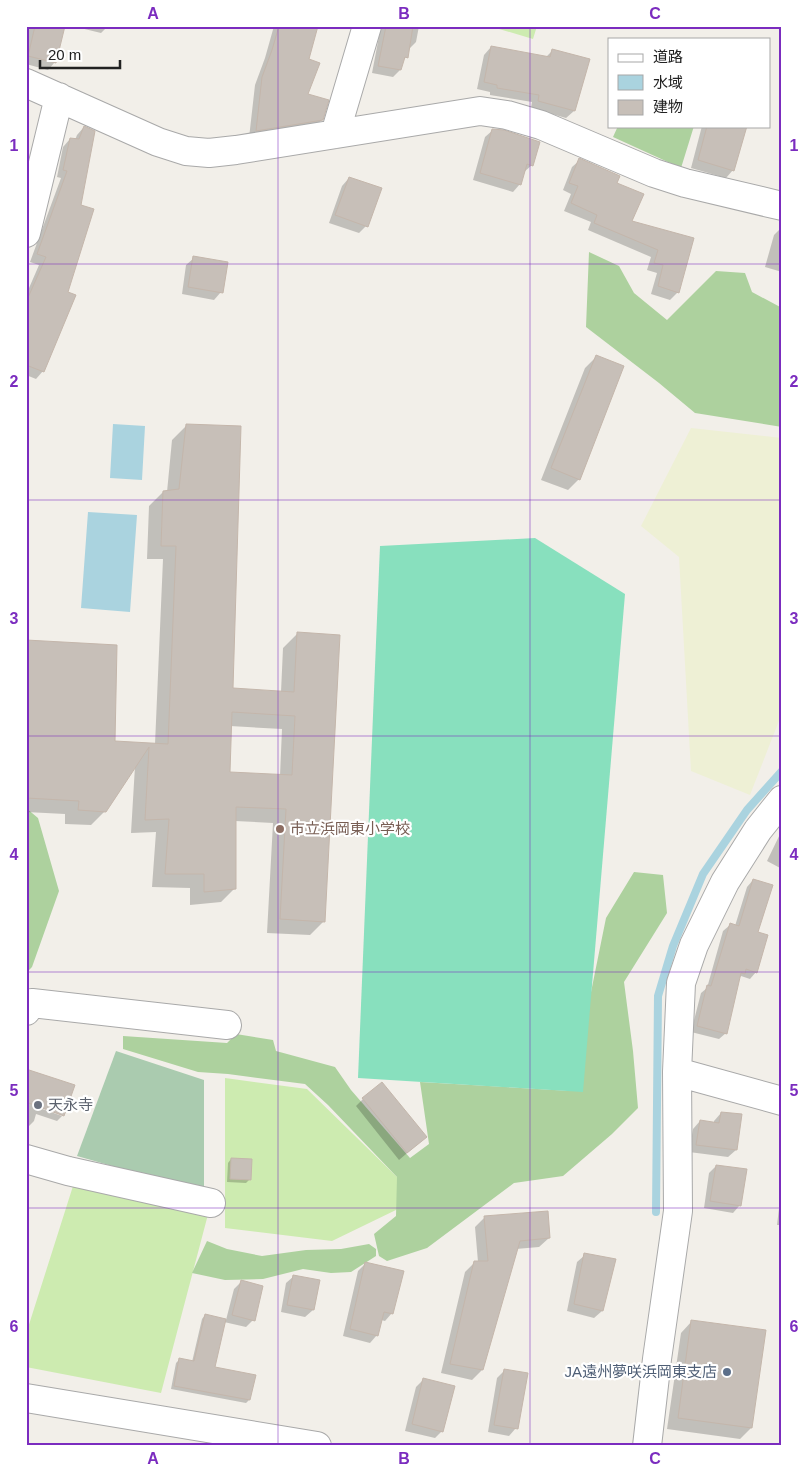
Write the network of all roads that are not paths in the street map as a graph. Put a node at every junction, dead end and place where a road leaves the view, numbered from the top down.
1 (367, 26) edge
2 (26, 83) edge
3 (59, 97) junction
4 (335, 134) junction
5 (782, 206) edge
6 (26, 233) edge
7 (782, 800) edge
8 (26, 1011) edge
9 (227, 1025) dead end
10 (677, 1072) junction
11 (782, 1101) edge
12 (26, 1159) edge
13 (211, 1203) dead end
14 (26, 1398) edge
15 (317, 1446) edge
16 (647, 1446) edge

1 - 4 street
2 - 3 street
3 - 4 street
3 - 6 street
4 - 5 street
7 - 10 street
8 - 9 street
10 - 11 street
10 - 16 street
12 - 13 street
14 - 15 street

